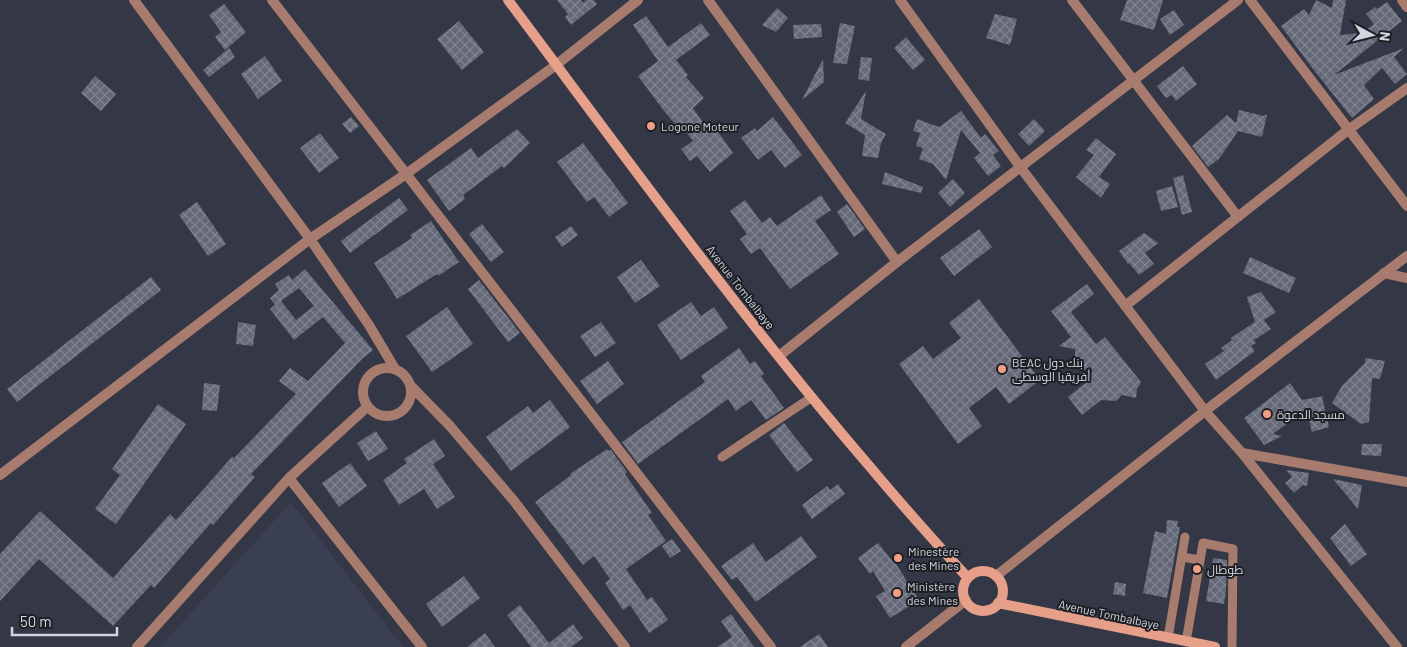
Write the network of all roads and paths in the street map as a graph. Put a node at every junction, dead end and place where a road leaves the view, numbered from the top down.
1 (134, 0) edge
2 (272, 0) edge
3 (508, 0) edge
4 (638, 0) edge
5 (708, 0) edge
6 (900, 0) edge
7 (1072, 0) edge
8 (1238, 0) edge
9 (1250, 0) edge
10 (1402, 0) edge
11 (1407, 7) edge
12 (556, 65) junction
13 (1133, 80) junction
14 (1407, 88) edge
15 (1348, 130) junction
16 (1021, 168) junction
17 (406, 174) junction
18 (1407, 206) edge
19 (1238, 216) junction
20 (310, 239) junction
21 (1407, 256) edge
22 (897, 262) junction
23 (1384, 272) junction
24 (1407, 278) edge
25 (1125, 306) junction
26 (779, 356) junction
27 (395, 369) junction
28 (411, 386) junction
29 (812, 397) junction
30 (368, 406) junction
31 (1205, 411) junction
32 (1242, 453) junction
33 (722, 458) dead end
34 (0, 475) edge
35 (289, 478) junction
36 (1407, 482) edge
37 (1186, 537) dead end
38 (1182, 557) junction
39 (1200, 560) junction
40 (996, 576) junction
41 (968, 578) junction
42 (966, 600) junction
43 (1174, 601) junction
44 (998, 603) junction
45 (1192, 604) junction
46 (1168, 638) junction
47 (1186, 642) junction
48 (137, 647) edge
49 (422, 647) edge
50 (625, 647) edge
51 (771, 647) edge
52 (906, 647) edge
53 (1215, 647) edge
54 (1232, 647) edge
55 (1397, 647) edge

1 - 20 street
2 - 17 street
3 - 12 main road, Avenue Tombalbaye
4 - 12 street
5 - 22 street
6 - 16 street
7 - 13 street
8 - 13 street
9 - 15 street
10 - 11 street
12 - 17 street
12 - 26 main road, Avenue Tombalbaye
13 - 16 street
13 - 19 street
14 - 15 street
15 - 18 street
15 - 19 street
16 - 22 street
16 - 25 street
17 - 20 street
17 - 51 street
19 - 25 street
20 - 27 street
20 - 34 street
21 - 23 street
22 - 26 street
23 - 24 street
23 - 31 street
25 - 31 street
26 - 29 main road, Avenue Tombalbaye
27 - 28 street
27 - 30 street
28 - 30 street
28 - 50 street
29 - 33 lane
29 - 41 main road, Avenue Tombalbaye
30 - 35 street
31 - 32 street
31 - 40 street
32 - 36 street
32 - 55 street
35 - 48 street
35 - 49 street
37 - 38 lane
38 - 39 lane
38 - 43 lane
39 - 45 lane
39 - 54 lane
40 - 41 main road
40 - 44 main road
41 - 42 main road
42 - 44 main road
42 - 52 street
43 - 45 lane
43 - 46 lane
44 - 46 main road, Avenue Tombalbaye
45 - 47 lane
46 - 47 main road, Avenue Tombalbaye
47 - 53 main road, Avenue Tombalbaye

